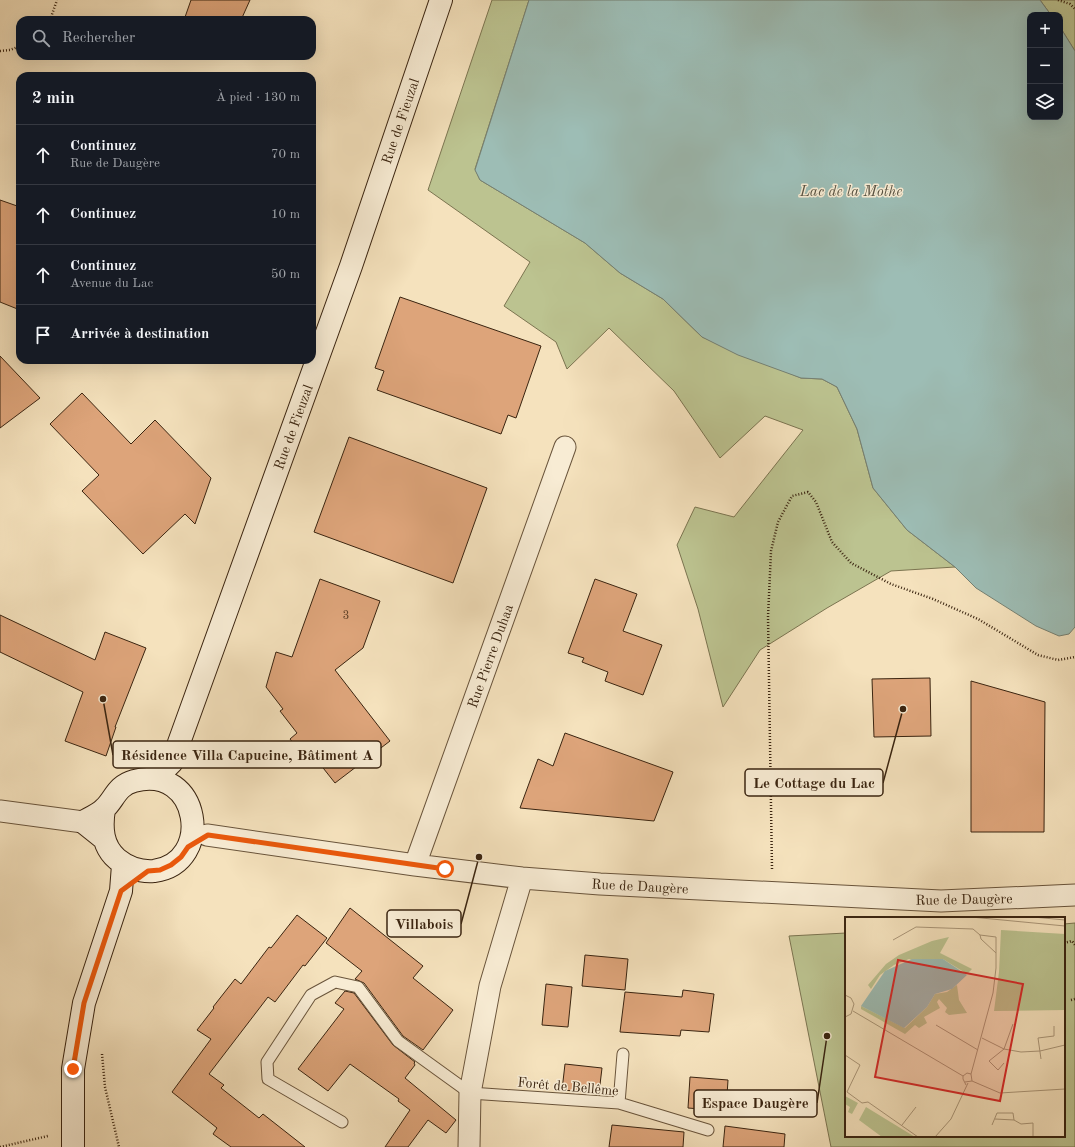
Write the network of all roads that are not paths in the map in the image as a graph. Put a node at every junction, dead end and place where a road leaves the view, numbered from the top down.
1 (441, 0) edge
2 (316, 363) edge
3 (316, 364) edge
4 (565, 447) dead end
5 (172, 762) junction
6 (155, 779) junction
7 (180, 792) junction
8 (104, 809) junction
9 (0, 811) edge
10 (193, 818) junction
11 (84, 822) junction
12 (208, 835) junction
13 (103, 838) junction
14 (188, 847) junction
15 (123, 864) junction
16 (415, 865) junction
17 (148, 871) junction
18 (522, 878) junction
19 (121, 891) junction
20 (1075, 895) edge
21 (623, 1054) dead end
22 (470, 1093) junction
23 (619, 1104) junction
24 (342, 1122) dead end
25 (708, 1130) dead end
26 (73, 1147) edge
27 (469, 1147) edge

1 - 2 street, Rue de Fieuzal
3 - 5 street, Rue de Fieuzal
4 - 16 street, Rue Pierre Duhaa
5 - 6 street, Rue de Fieuzal
5 - 7 street
6 - 7 street
6 - 8 street
7 - 10 street
8 - 11 street
8 - 13 street
9 - 11 street
10 - 12 street
10 - 14 street
11 - 13 street
12 - 14 street
12 - 16 street, Rue de Daugère
13 - 15 street
14 - 17 street
15 - 17 street
15 - 19 street
16 - 18 street, Rue de Daugère
17 - 19 street
18 - 20 street, Rue de Daugère
18 - 22 street
19 - 26 street
21 - 23 lane
22 - 23 lane, Forêt de Bellême
22 - 24 lane
22 - 27 street
23 - 25 lane, Forêt de Bellême

